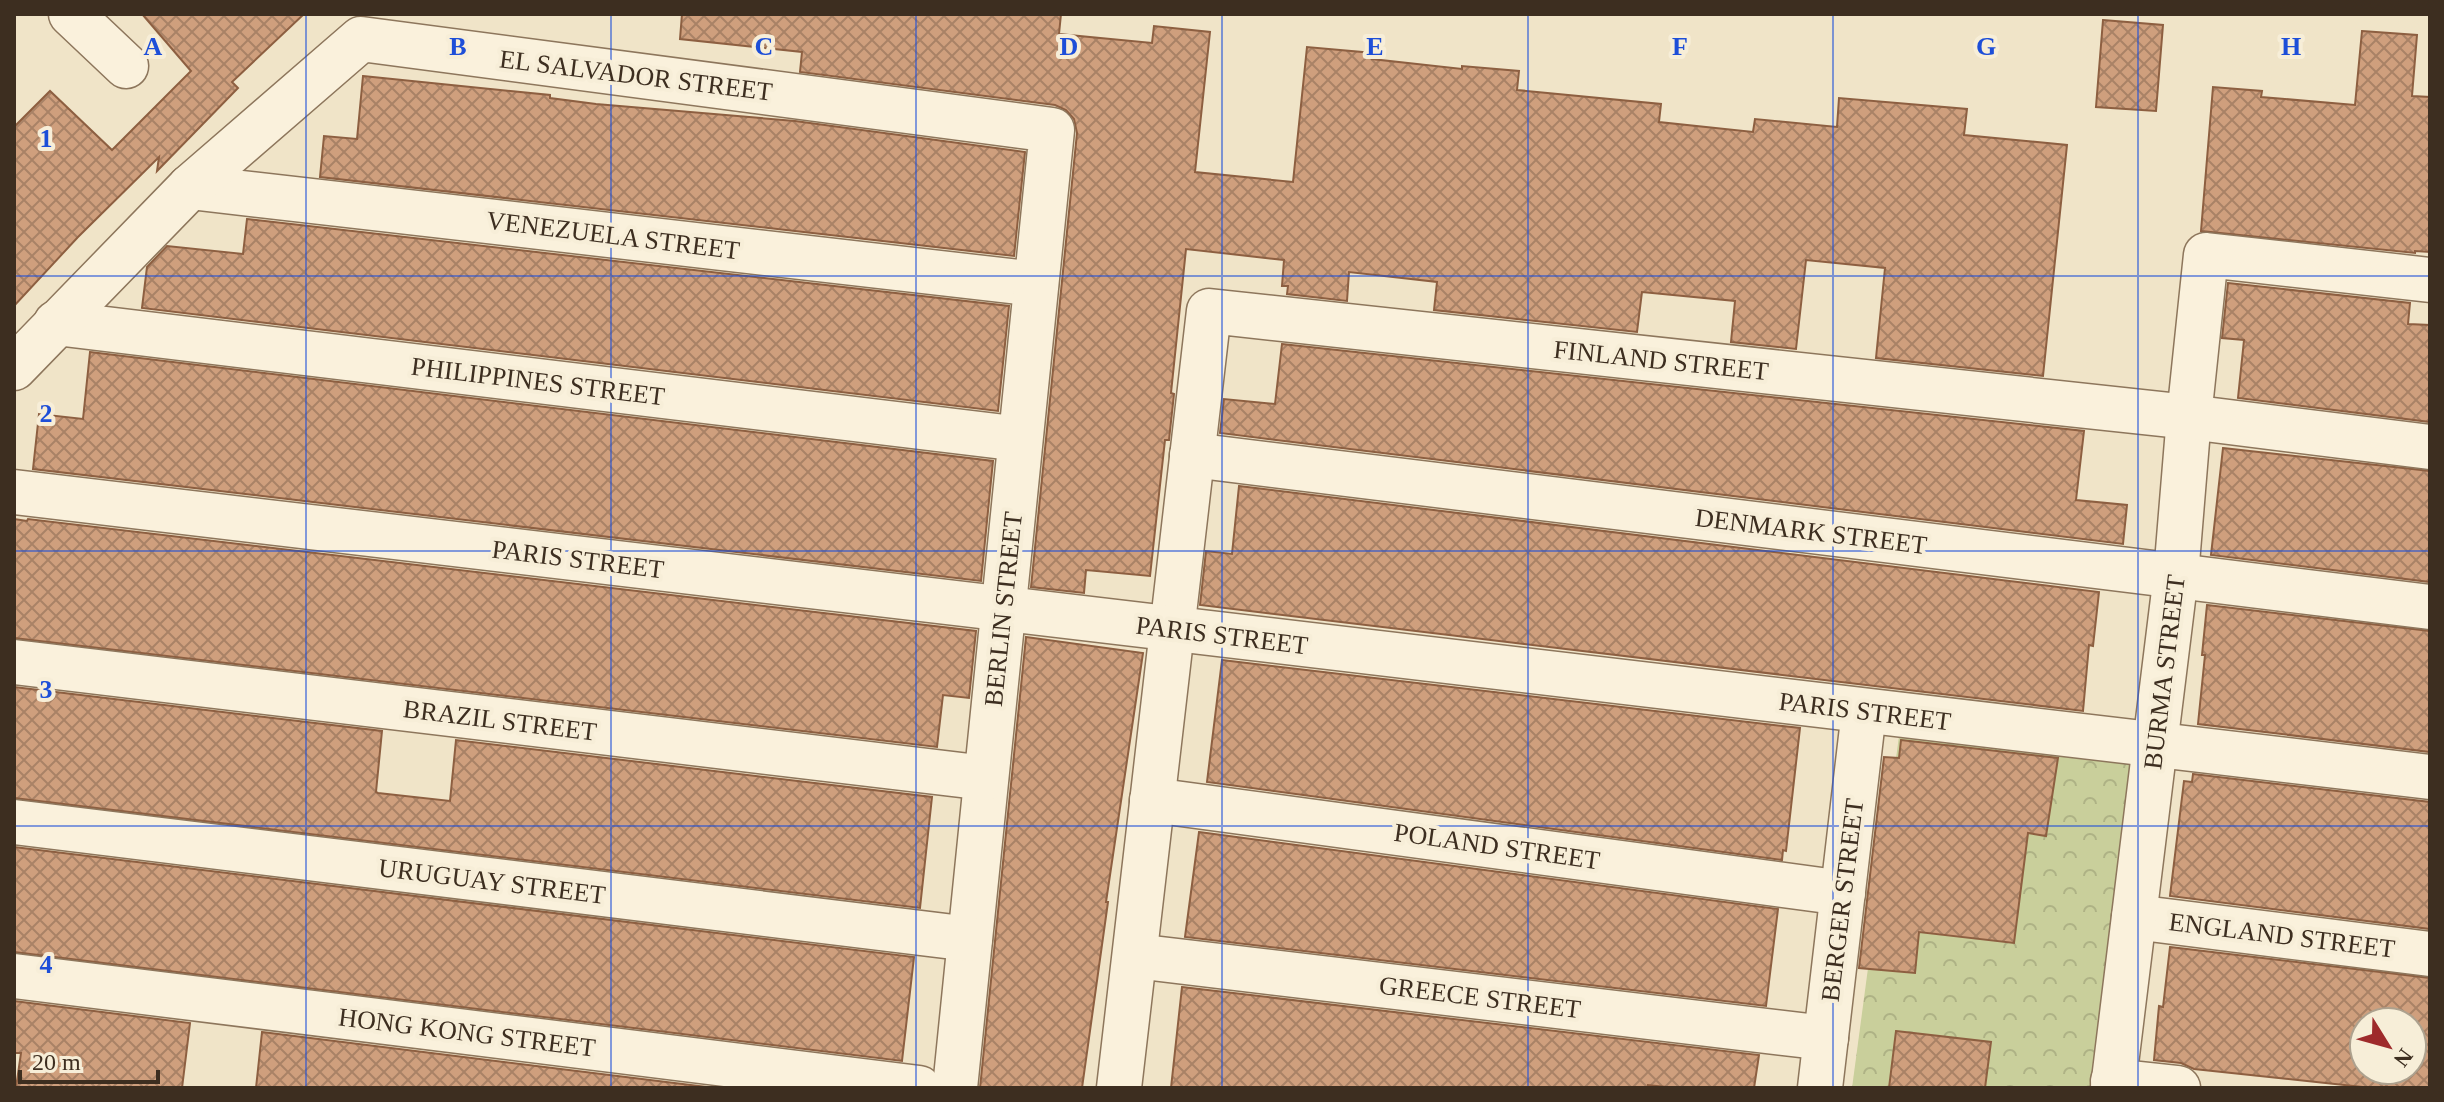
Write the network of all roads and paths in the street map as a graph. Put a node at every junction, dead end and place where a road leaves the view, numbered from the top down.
1 (71, 14) edge
2 (126, 66) dead end
3 (1052, 130) joint
4 (190, 187) junction
5 (2430, 280) edge
6 (1036, 284) junction
7 (56, 323) junction
8 (14, 368) edge
9 (2189, 417) junction
10 (1020, 439) junction
11 (2430, 447) edge
12 (1192, 455) junction
13 (14, 492) edge
14 (2176, 575) junction
15 (2430, 607) edge
16 (1004, 609) junction
17 (1172, 629) junction
18 (14, 662) edge
19 (1864, 711) junction
20 (2155, 745) junction
21 (2430, 777) edge
22 (986, 778) junction
23 (1152, 800) junction
24 (14, 822) edge
25 (1843, 893) junction
26 (2134, 917) junction
27 (970, 939) junction
28 (2430, 954) edge
29 (1135, 956) junction
30 (14, 976) edge
31 (1826, 1038) junction
32 (2113, 1084) edge
33 (919, 1088) edge
34 (955, 1088) edge
35 (1119, 1088) edge
36 (1820, 1088) edge
37 (2178, 1088) edge

1 - 2 street
3 - 4 street, EL SALVADOR STREET
3 - 6 street, BERLIN STREET
4 - 6 street, VENEZUELA STREET
4 - 7 street, EL SALVADOR STREET
5 - 9 street, BURMA STREET
6 - 10 street, BERLIN STREET
7 - 8 street, EL SALVADOR STREET
7 - 10 street, PHILIPPINES STREET
9 - 11 street, FINLAND STREET
9 - 12 street, FINLAND STREET
9 - 14 street, BURMA STREET
10 - 16 street, BERLIN STREET
12 - 14 street, DENMARK STREET
12 - 17 street, FINLAND STREET
13 - 16 street, PARIS STREET
14 - 15 street, DENMARK STREET
14 - 20 street, BURMA STREET
16 - 17 street, PARIS STREET
16 - 22 street, BERLIN STREET
17 - 19 street, PARIS STREET
17 - 23 street, FINLAND STREET
18 - 22 street, BRAZIL STREET
19 - 20 street, PARIS STREET
19 - 25 street, BERGER STREET
20 - 21 street, PARIS STREET
20 - 26 street, BURMA STREET
22 - 27 street, BERLIN STREET
23 - 25 street, POLAND STREET
23 - 29 street, FINLAND STREET
24 - 27 street, URUGUAY STREET
25 - 31 street, BERGER STREET
26 - 28 street, ENGLAND STREET
26 - 32 street, BURMA STREET
27 - 34 street, BERLIN STREET
29 - 31 street, GREECE STREET
29 - 35 street, FINLAND STREET
30 - 33 street, HONG KONG STREET
31 - 36 street, BERGER STREET
32 - 37 street

